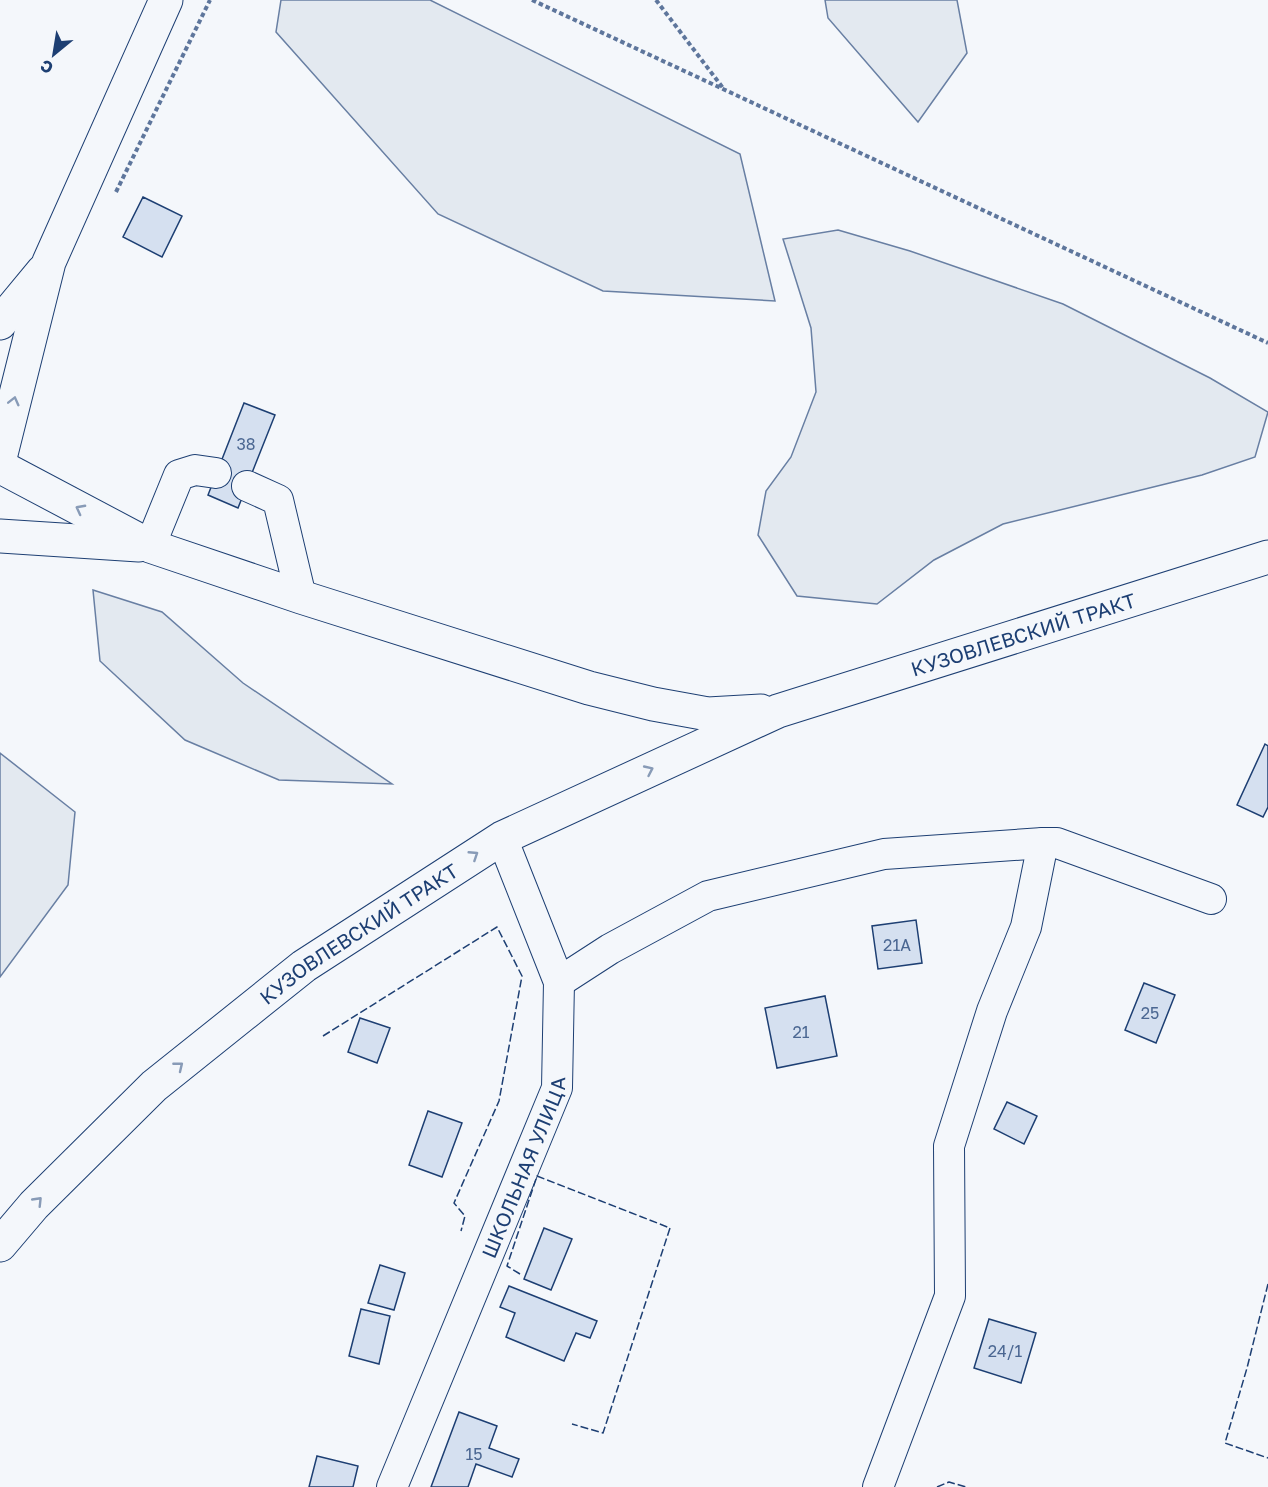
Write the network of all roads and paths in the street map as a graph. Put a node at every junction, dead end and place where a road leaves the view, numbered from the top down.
1 (166, 0) edge
2 (210, 0) edge
3 (532, 0) edge
4 (656, 0) edge
5 (724, 88) junction
6 (112, 199) dead end
7 (49, 262) junction
8 (0, 324) edge
9 (1268, 343) edge
10 (0, 463) edge
11 (216, 473) dead end
12 (247, 486) dead end
13 (0, 499) edge
14 (0, 536) edge
15 (150, 546) junction
16 (1268, 557) edge
17 (301, 597) junction
18 (778, 711) junction
19 (502, 838) junction
20 (1043, 843) junction
21 (1211, 899) dead end
22 (559, 982) junction
23 (0, 1245) edge
24 (392, 1487) edge
25 (878, 1487) edge

1 - 7 main road
2 - 6 path
3 - 5 path
4 - 5 path
5 - 9 path
7 - 8 main road
10 -> 7 main road
10 - 13 main road
15 -> 10 main road, КУЗОВЛЕВСКИЙ ТРАКТ
11 - 15 street
12 - 17 street
14 - 15 main road, КУЗОВЛЕВСКИЙ ТРАКТ
15 - 17 main road, КУЗОВЛЕВСКИЙ ТРАКТ
16 - 18 main road, КУЗОВЛЕВСКИЙ ТРАКТ
17 - 18 main road, КУЗОВЛЕВСКИЙ ТРАКТ
19 -> 18 main road, КУЗОВЛЕВСКИЙ ТРАКТ
19 - 22 street, ШКОЛЬНАЯ УЛИЦА
23 -> 19 main road, КУЗОВЛЕВСКИЙ ТРАКТ
20 - 21 street
20 - 22 street
20 - 25 street
22 - 24 street, ШКОЛЬНАЯ УЛИЦА

